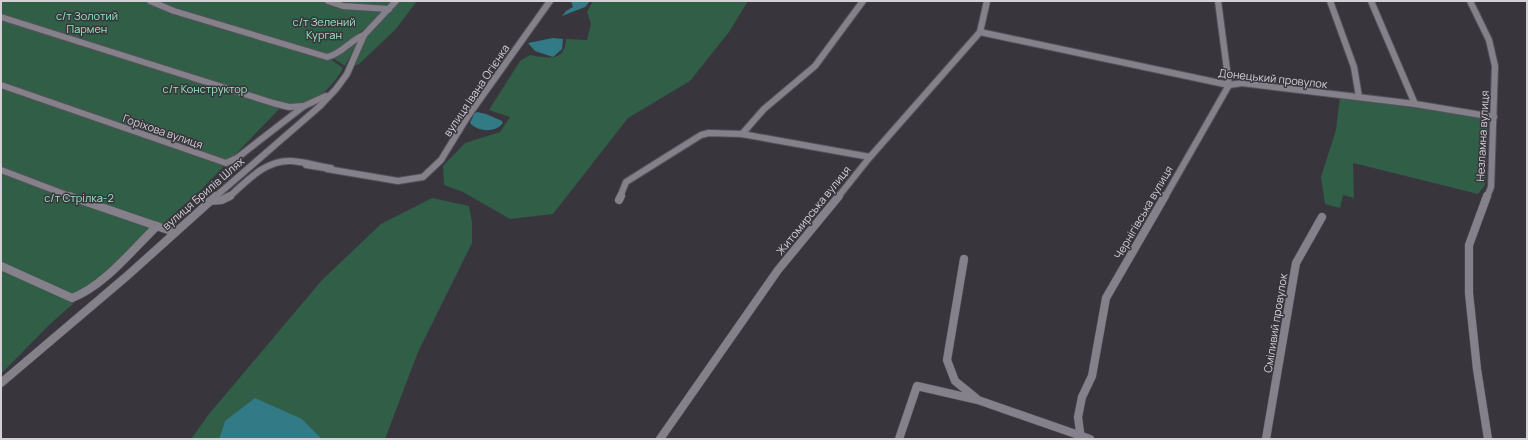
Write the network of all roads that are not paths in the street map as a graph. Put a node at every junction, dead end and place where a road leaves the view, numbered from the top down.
1 (150, 1) edge
2 (328, 1) edge
3 (396, 1) edge
4 (550, 1) edge
5 (863, 1) edge
6 (987, 1) edge
7 (1218, 1) edge
8 (1330, 1) edge
9 (1371, 1) edge
10 (1470, 1) edge
11 (389, 9) junction
12 (1, 17) edge
13 (980, 32) junction
14 (364, 35) junction
15 (1, 85) edge
16 (1229, 85) junction
17 (330, 94) junction
18 (1360, 97) junction
19 (1415, 104) junction
20 (304, 106) junction
21 (1494, 117) junction
22 (742, 134) junction
23 (870, 157) junction
24 (1, 170) edge
25 (408, 181) junction
26 (620, 200) dead end
27 (210, 201) junction
28 (1322, 217) dead end
29 (157, 226) junction
30 (174, 232) junction
31 (964, 259) dead end
32 (1, 266) edge
33 (3, 379) edge
34 (955, 381) junction
35 (945, 392) junction
36 (978, 400) junction
37 (1084, 438) edge
38 (660, 439) edge
39 (899, 439) edge
40 (1266, 439) edge
41 (1488, 439) edge

1 - 14 street
2 - 11 street
3 - 11 street, вулиця Брилів Шлях
4 - 25 street, вулиця Івана Огієнка
5 - 22 street
6 - 13 street, Житомирська вулиця
7 - 16 street
8 - 18 street
9 - 19 street
10 - 21 street, Незламна вулиця
11 - 14 street, вулиця Брилів Шлях
12 - 20 street
13 - 16 street, Донецький провулок
13 - 23 street, Житомирська вулиця
14 - 17 street, вулиця Брилів Шлях
15 - 20 street, Горіхова вулиця
16 - 18 street, Донецький провулок
16 - 37 street, Чернігівська вулиця
17 - 20 street
17 - 27 street, вулиця Брилів Шлях
18 - 19 street, Донецький провулок
19 - 21 street, Донецький провулок
21 - 41 street, Незламна вулиця
22 - 23 street
22 - 26 street
23 - 38 street, Житомирська вулиця
24 - 29 street
25 - 25 street
25 - 25 street
25 - 27 street
27 - 30 street, вулиця Брилів Шлях
28 - 40 street, Сміливий провулок
29 - 30 street
29 - 32 street
30 - 33 street, вулиця Брилів Шлях
31 - 34 street
34 - 35 street
34 - 36 street
35 - 36 street
35 - 39 street
36 - 37 street

